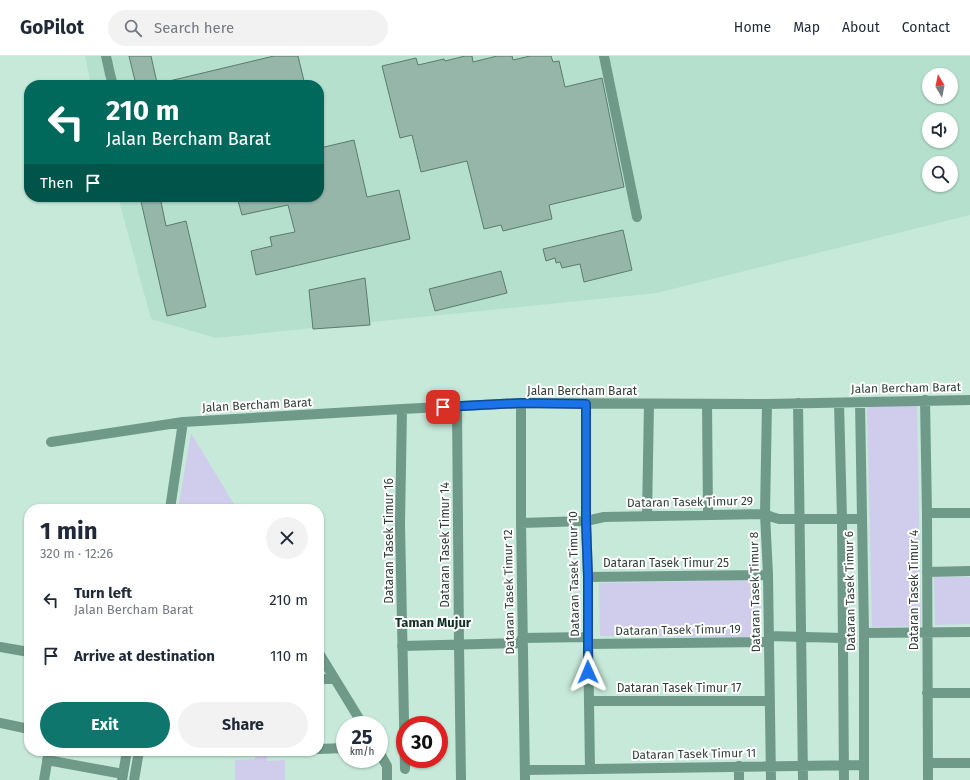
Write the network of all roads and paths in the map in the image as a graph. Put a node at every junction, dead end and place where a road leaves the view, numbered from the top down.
1 (106, 56) edge
2 (604, 56) edge
3 (112, 80) edge
4 (637, 218) dead end
5 (924, 400) junction
6 (970, 400) edge
7 (839, 402) junction
8 (860, 402) junction
9 (521, 403) junction
10 (798, 403) junction
11 (586, 404) junction
12 (649, 404) junction
13 (707, 404) junction
14 (767, 404) junction
15 (456, 406) junction
16 (402, 409) junction
17 (183, 422) junction
18 (52, 442) dead end
19 (169, 504) edge
20 (927, 513) junction
21 (970, 513) edge
22 (765, 514) junction
23 (647, 516) junction
24 (708, 516) junction
25 (799, 519) junction
26 (842, 519) junction
27 (862, 519) junction
28 (586, 521) junction
29 (521, 523) junction
30 (970, 571) edge
31 (927, 572) junction
32 (768, 575) junction
33 (588, 577) junction
34 (927, 632) junction
35 (970, 632) edge
36 (864, 633) junction
37 (801, 637) junction
38 (843, 638) junction
39 (769, 639) junction
40 (522, 640) junction
41 (588, 640) junction
42 (458, 644) junction
43 (402, 646) junction
44 (0, 647) edge
45 (24, 651) edge
46 (324, 661) edge
47 (324, 679) edge
48 (335, 679) junction
49 (927, 693) junction
50 (970, 693) edge
51 (589, 701) junction
52 (770, 701) junction
53 (358, 716) edge
54 (0, 723) edge
55 (24, 728) edge
56 (336, 748) edge
57 (324, 749) edge
58 (48, 756) edge
59 (126, 756) edge
60 (138, 756) edge
61 (928, 763) junction
62 (970, 763) edge
63 (843, 764) junction
64 (802, 765) junction
65 (864, 765) junction
66 (739, 766) junction
67 (771, 766) junction
68 (387, 768) edge
69 (405, 769) dead end
70 (590, 769) junction
71 (525, 775) edge
72 (122, 777) edge
73 (44, 780) edge
74 (134, 780) edge
75 (387, 780) edge
76 (461, 780) edge
77 (739, 780) edge
78 (771, 780) edge
79 (803, 780) edge
80 (844, 780) edge
81 (864, 780) edge
82 (928, 780) edge

1 - 3 street
2 - 4 street
5 - 6 street, Jalan Bercham Barat
5 - 8 street, Jalan Bercham Barat
5 - 20 street, Dataran Tasek Timur 4
7 - 8 street, Jalan Bercham Barat
7 - 10 street, Jalan Bercham Barat
7 - 26 street, Dataran Tasek Timur 6
8 - 27 street, Dataran Tasek Timur 6
9 - 11 street, Jalan Bercham Barat
9 - 15 street, Jalan Bercham Barat
9 - 29 street, Dataran Tasek Timur 12
10 - 14 street, Jalan Bercham Barat
10 - 25 street
11 - 12 street, Jalan Bercham Barat
11 - 28 street, Dataran Tasek Timur 10
12 - 13 street, Jalan Bercham Barat
12 - 23 street
13 - 14 street, Jalan Bercham Barat
13 - 24 street
14 - 22 street, Dataran Tasek Timur 8
15 - 16 street, Jalan Bercham Barat
15 - 42 street, Dataran Tasek Timur 14
16 - 17 street, Jalan Bercham Barat
16 - 43 street, Dataran Tasek Timur 16
17 - 18 street, Jalan Bercham Barat
17 - 19 street
20 - 21 street
20 - 31 street, Dataran Tasek Timur 4
22 - 24 street, Dataran Tasek Timur 29
22 - 25 street, Dataran Tasek Timur 29
22 - 32 street, Dataran Tasek Timur 8
23 - 24 street, Dataran Tasek Timur 29
23 - 28 street, Dataran Tasek Timur 29
25 - 26 street, Dataran Tasek Timur 29
25 - 37 street
26 - 27 street, Dataran Tasek Timur 29
26 - 38 street, Dataran Tasek Timur 6
27 - 36 street, Dataran Tasek Timur 6
28 - 29 street, Dataran Tasek Timur 29
28 - 33 street, Dataran Tasek Timur 10
29 - 40 street, Dataran Tasek Timur 12
30 - 31 street
31 - 34 street, Dataran Tasek Timur 4
32 - 33 street, Dataran Tasek Timur 25
32 - 39 street, Dataran Tasek Timur 8
33 - 41 street, Dataran Tasek Timur 10
34 - 35 street
34 - 36 street
34 - 49 street, Dataran Tasek Timur 4
36 - 65 street, Dataran Tasek Timur 6
37 - 38 street, Dataran Tasek Timur 19
37 - 39 street, Dataran Tasek Timur 19
37 - 64 street
38 - 63 street, Dataran Tasek Timur 6
39 - 41 street, Dataran Tasek Timur 19
39 - 52 street, Dataran Tasek Timur 8
40 - 41 street, Dataran Tasek Timur 19
40 - 42 street, Dataran Tasek Timur 19
40 - 71 street, Dataran Tasek Timur 12
41 - 51 street, Dataran Tasek Timur 10
42 - 43 street, Dataran Tasek Timur 19
42 - 76 street, Dataran Tasek Timur 14
43 - 69 street, Dataran Tasek Timur 16
44 - 45 street
46 - 48 street
47 - 48 street
48 - 53 street
49 - 50 street
49 - 61 street, Dataran Tasek Timur 4
51 - 52 street, Dataran Tasek Timur 17
51 - 70 street, Dataran Tasek Timur 10
52 - 67 street, Dataran Tasek Timur 8
54 - 55 street
56 - 57 street
58 - 72 street
58 - 73 street
59 - 72 street
60 - 74 street
61 - 62 street
61 - 82 street, Dataran Tasek Timur 4
63 - 64 street, Dataran Tasek Timur 11
63 - 65 street, Dataran Tasek Timur 11
63 - 80 street, Dataran Tasek Timur 6
64 - 67 street, Dataran Tasek Timur 11
64 - 79 street
65 - 81 street, Dataran Tasek Timur 6
66 - 67 street, Dataran Tasek Timur 11
66 - 70 street, Dataran Tasek Timur 11
66 - 77 street
67 - 78 street, Dataran Tasek Timur 8
68 - 75 street
70 - 71 street, Dataran Tasek Timur 11

